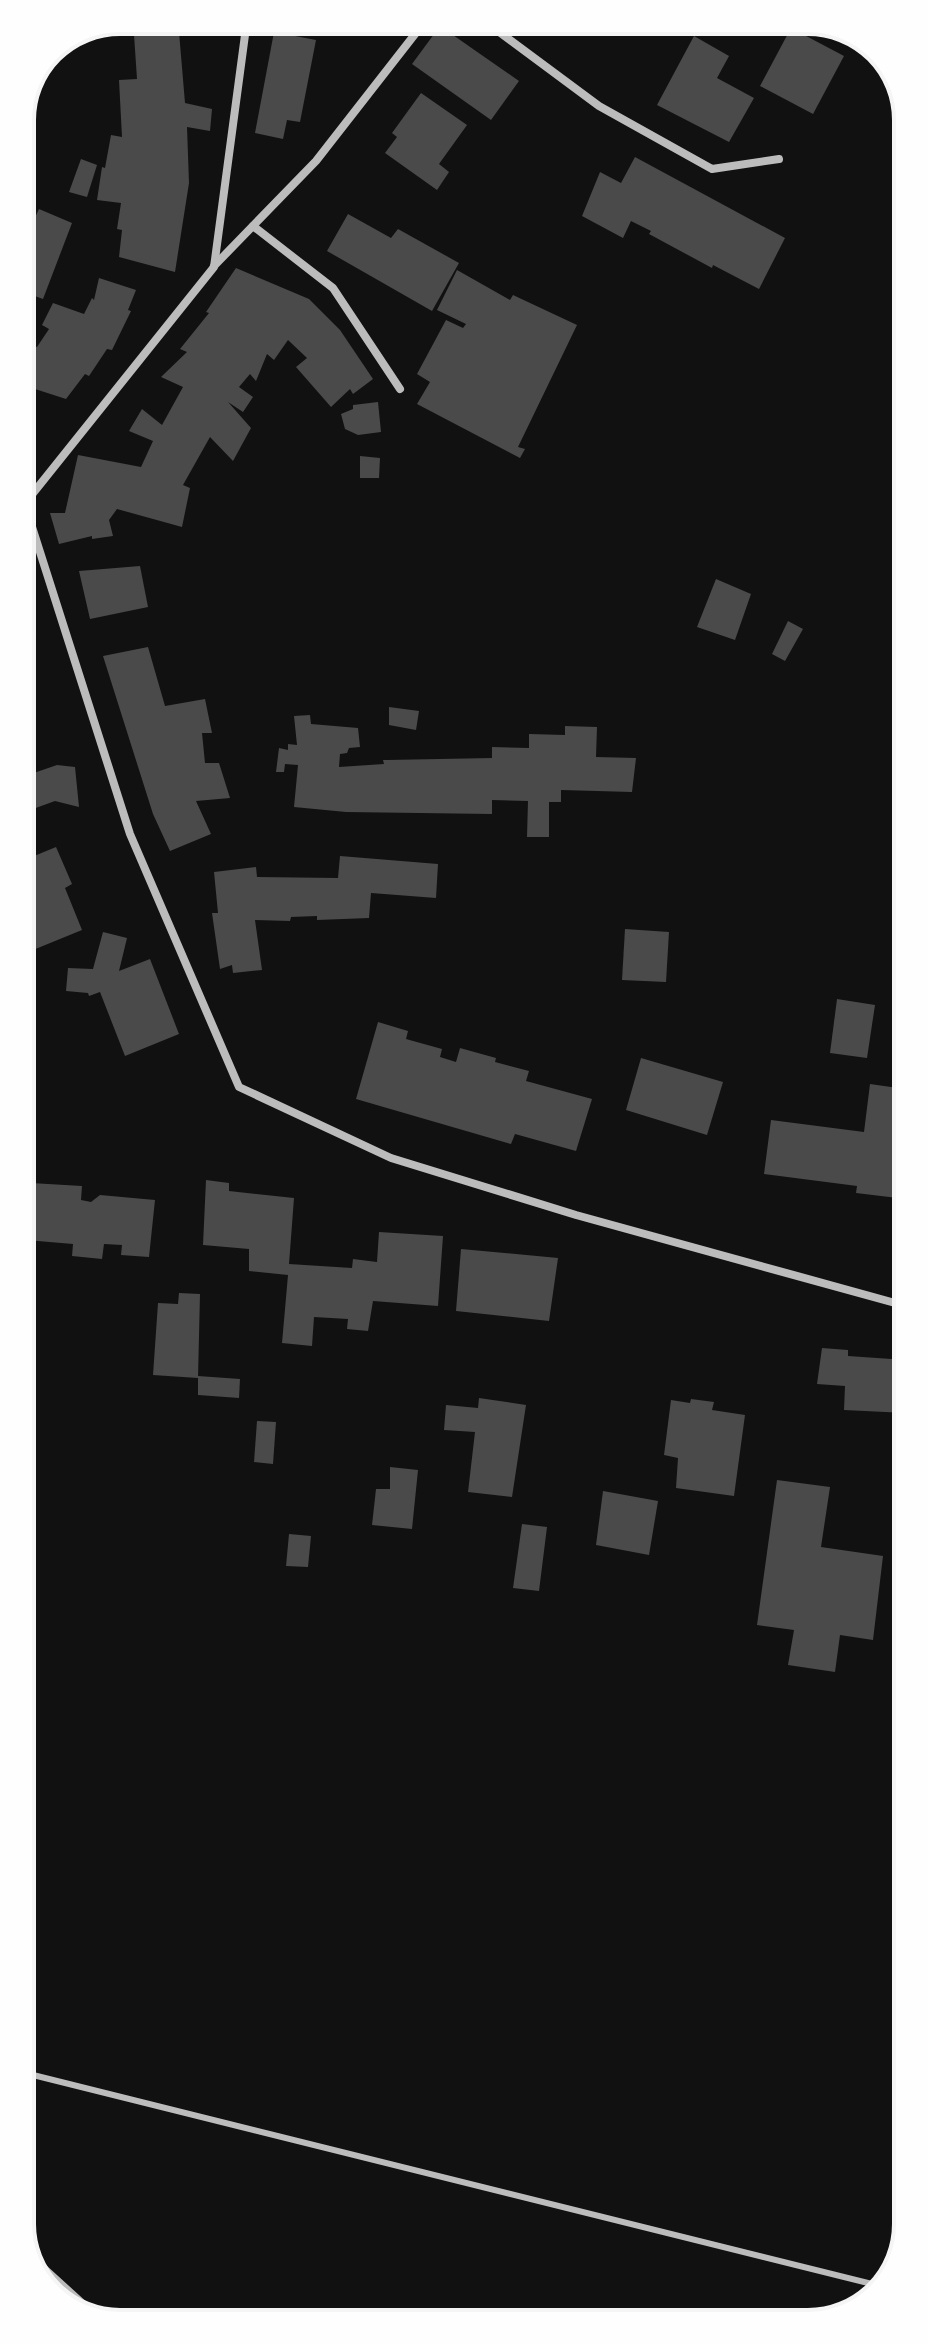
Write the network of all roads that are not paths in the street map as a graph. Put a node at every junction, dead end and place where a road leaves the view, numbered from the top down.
1 (245, 34) edge
2 (415, 34) edge
3 (502, 34) edge
4 (779, 159) dead end
5 (253, 226) junction
6 (214, 267) junction
7 (400, 389) dead end
8 (34, 492) edge
9 (34, 540) edge
10 (894, 1303) edge
11 (34, 2075) edge
12 (50, 2272) edge
13 (870, 2284) edge
14 (79, 2299) edge

1 - 6 street
2 - 5 street
3 - 4 street
5 - 6 street
5 - 7 street
6 - 8 street
9 - 10 street
11 - 13 lane
12 - 14 lane

